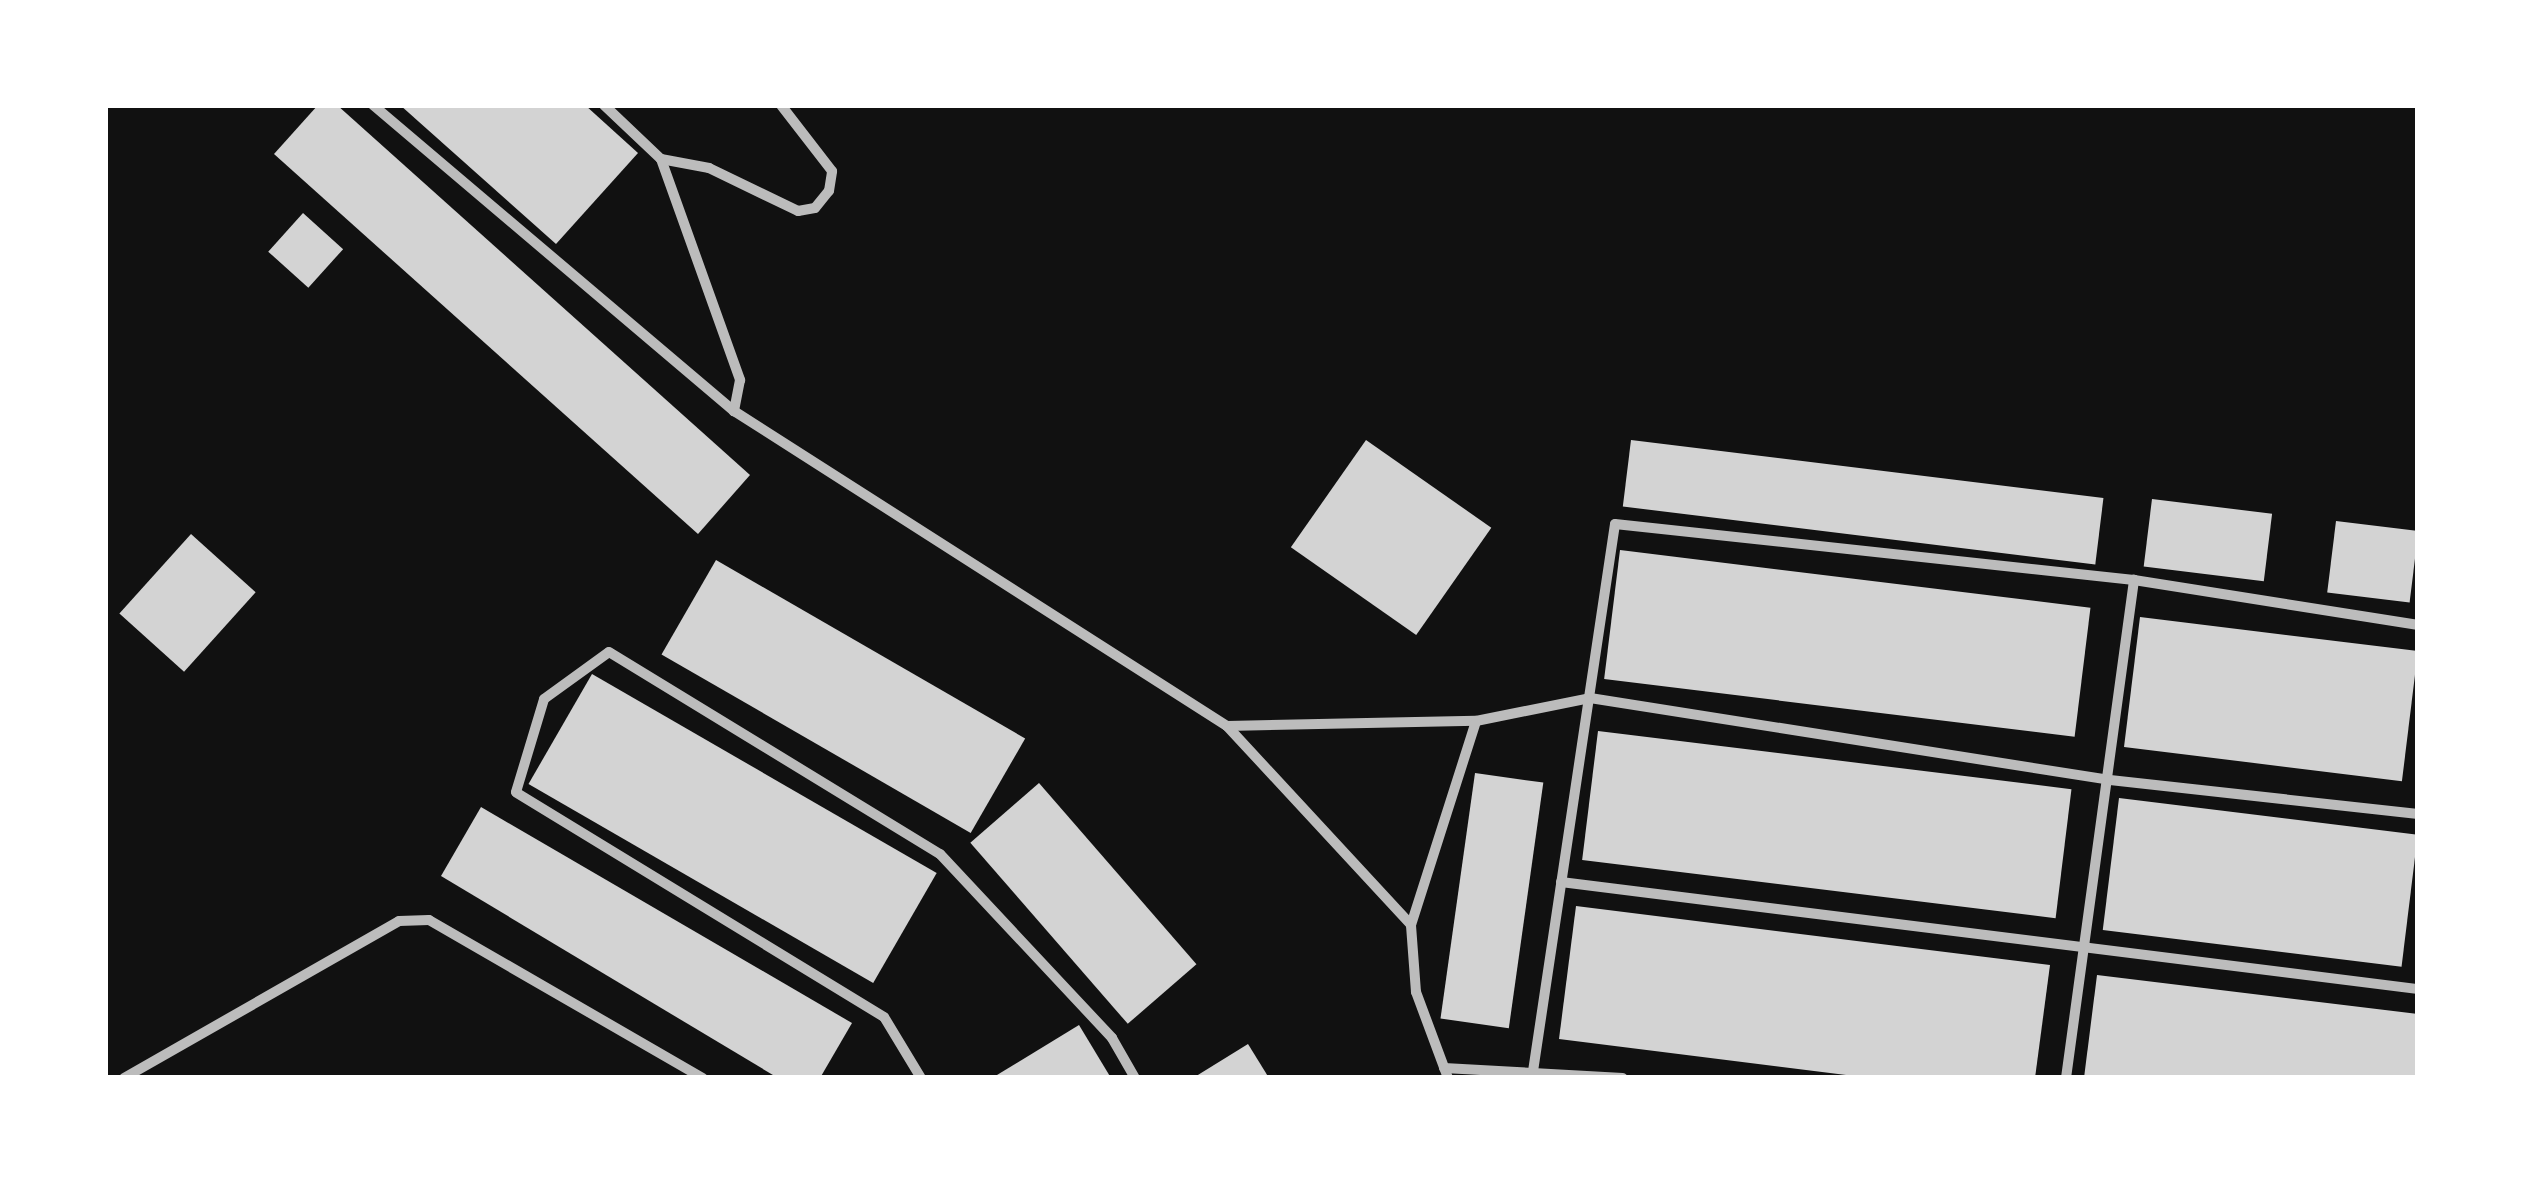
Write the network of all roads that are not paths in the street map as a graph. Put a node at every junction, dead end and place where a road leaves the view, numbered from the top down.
1 (373, 105) edge
2 (604, 105) edge
3 (781, 105) edge
4 (661, 159) junction
5 (734, 412) junction
6 (2134, 580) junction
7 (2418, 625) edge
8 (1590, 698) junction
9 (1476, 721) junction
10 (1228, 726) junction
11 (2110, 780) junction
12 (2418, 814) edge
13 (1561, 882) junction
14 (1411, 924) junction
15 (2081, 943) junction
16 (2418, 988) edge
17 (1446, 1073) edge
18 (1532, 1074) edge
19 (124, 1078) edge
20 (703, 1078) edge
21 (920, 1078) edge
22 (1134, 1078) edge
23 (1623, 1078) edge
24 (2066, 1078) edge

1 - 5 street
2 - 4 street
3 - 4 street
4 - 5 street
5 - 10 street
6 - 7 street
6 - 8 street
6 - 11 street
8 - 9 street
8 - 11 street
8 - 13 street
9 - 10 street
9 - 14 street
10 - 14 street
11 - 12 street
11 - 15 street
13 - 15 street
13 - 18 street
14 - 17 street
15 - 16 street
15 - 24 street
17 - 18 street
18 - 23 street
19 - 20 street
21 - 22 street

